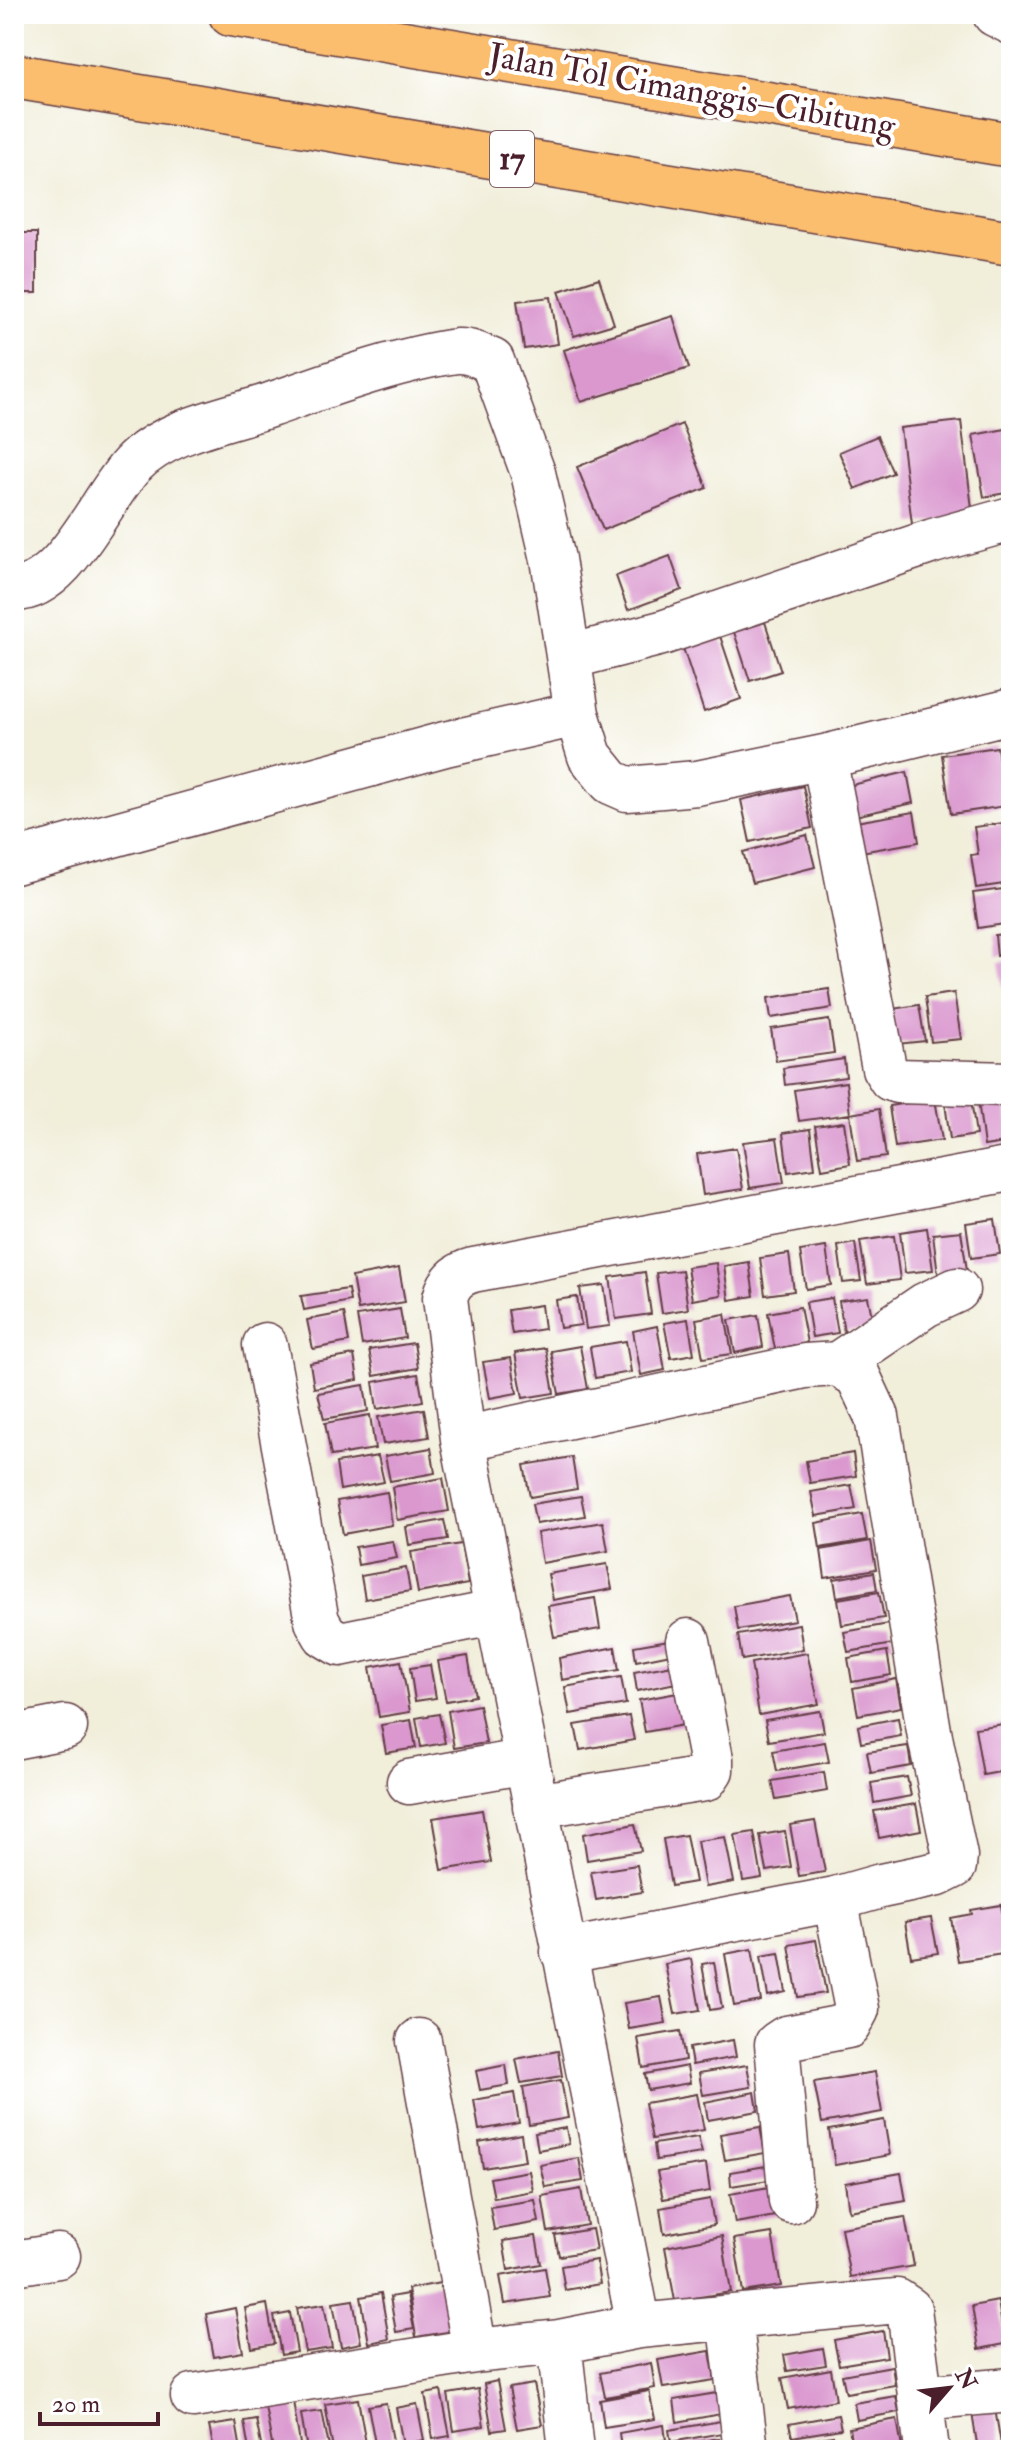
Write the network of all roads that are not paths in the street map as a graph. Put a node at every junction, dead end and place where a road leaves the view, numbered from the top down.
1 (231, 14) edge
2 (995, 14) edge
3 (1011, 22) edge
4 (14, 76) edge
5 (1011, 145) edge
6 (1011, 243) edge
7 (1011, 519) edge
8 (14, 589) edge
9 (569, 657) junction
10 (1011, 711) edge
11 (577, 714) junction
12 (824, 757) junction
13 (14, 862) edge
14 (1011, 1084) edge
15 (1011, 1169) edge
16 (957, 1290) dead end
17 (265, 1345) dead end
18 (838, 1364) junction
19 (463, 1439) junction
20 (498, 1612) junction
21 (688, 1641) dead end
22 (65, 1727) dead end
23 (14, 1737) edge
24 (527, 1761) junction
25 (409, 1782) dead end
26 (535, 1806) junction
27 (835, 1899) junction
28 (563, 1952) junction
29 (419, 2041) dead end
30 (791, 2201) dead end
31 (58, 2256) dead end
32 (14, 2263) edge
33 (730, 2318) junction
34 (639, 2326) junction
35 (559, 2342) junction
36 (475, 2351) junction
37 (1011, 2390) edge
38 (193, 2396) dead end
39 (920, 2398) junction
40 (571, 2450) edge
41 (746, 2450) edge
42 (927, 2450) edge

1 - 5 highway, Jalan Tol Cimanggis–Cibitung
2 - 3 street
4 - 6 highway, 17
7 - 9 street
8 - 9 street
9 - 11 street
10 - 12 street
11 - 12 street
11 - 13 street
12 - 14 street
15 - 19 street
16 - 18 street
17 - 20 street
18 - 19 street
18 - 27 street
19 - 20 street
20 - 24 street
21 - 26 street
22 - 23 street
24 - 25 street
24 - 26 street
26 - 28 street
27 - 28 street
27 - 30 street
28 - 34 street
29 - 36 street
31 - 32 street
33 - 34 street
33 - 39 street
33 - 41 street
34 - 35 street
35 - 36 street
35 - 40 street
36 - 38 street
37 - 39 street
39 - 42 street

